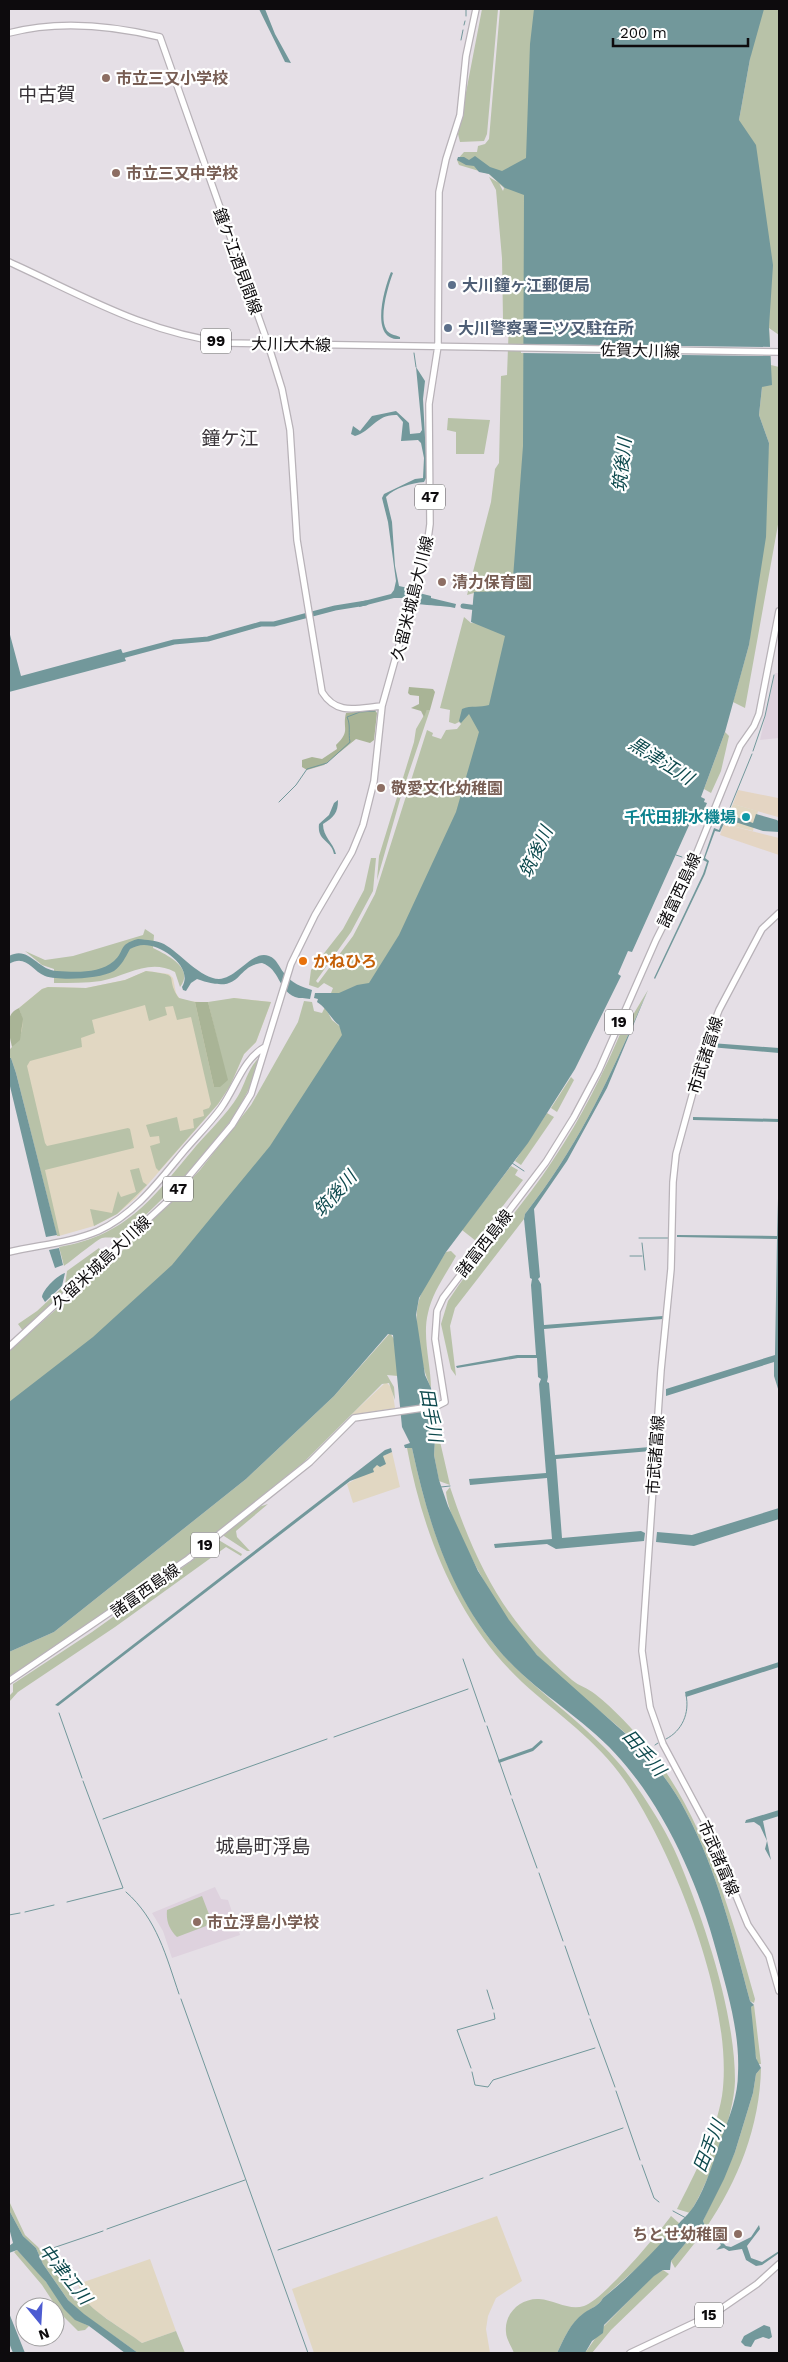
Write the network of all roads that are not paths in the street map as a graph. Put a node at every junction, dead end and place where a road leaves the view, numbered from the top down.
1 (476, 9) edge
2 (9, 33) edge
3 (9, 262) edge
4 (268, 344) junction
5 (438, 346) junction
6 (779, 352) edge
7 (779, 611) edge
8 (382, 706) junction
9 (779, 913) edge
10 (265, 1047) junction
11 (9, 1252) edge
12 (9, 1347) edge
13 (9, 1681) edge
14 (779, 1991) edge
15 (779, 2264) edge
16 (630, 2353) edge

1 - 5 main road, 久留米城島大川線 / 47
2 - 4 main road, 鐘ケ江酒見間線
3 - 4 main road, 大川大木線 / 99
4 - 5 main road, 大川大木線 / 99
4 - 8 main road, 鐘ケ江酒見間線
5 - 6 main road, 佐賀大川線
5 - 8 main road, 久留米城島大川線 / 47
7 - 13 main road, 諸富西島線 / 19
8 - 10 main road, 久留米城島大川線 / 47
9 - 14 main road, 市武諸富線
10 - 11 main road, 久留米城島大川線 / 47
10 - 12 main road, 久留米城島大川線 / 47
15 - 16 main road, 15

